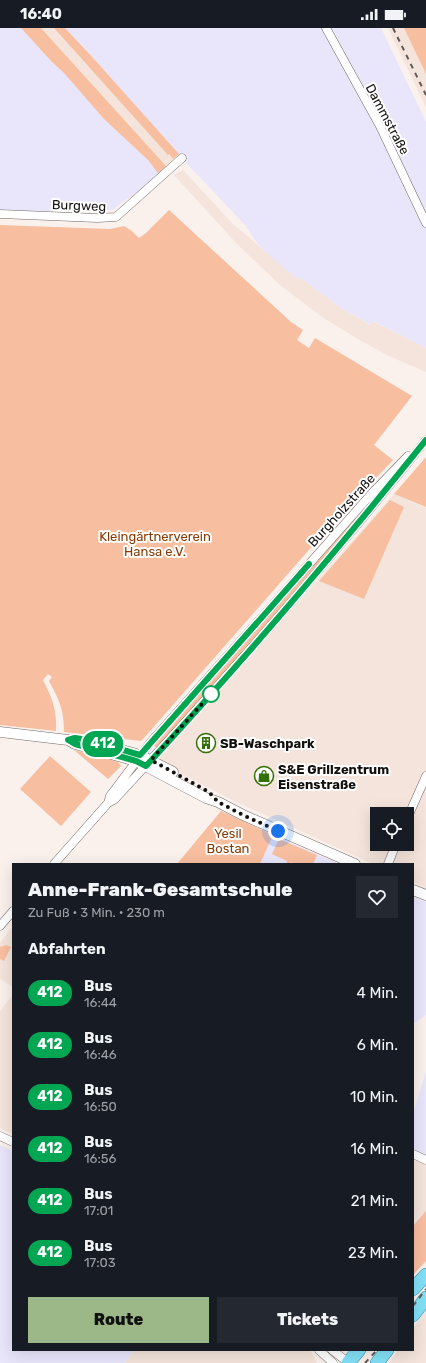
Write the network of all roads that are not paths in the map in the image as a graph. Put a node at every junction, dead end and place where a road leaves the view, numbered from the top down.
1 (326, 28) edge
2 (182, 158) dead end
3 (0, 214) edge
4 (426, 224) edge
5 (426, 440) edge
6 (399, 469) junction
7 (0, 732) edge
8 (138, 758) junction
9 (148, 763) junction
10 (426, 776) edge
11 (108, 803) junction
12 (412, 807) edge
13 (393, 851) edge
14 (55, 863) edge
15 (353, 863) edge
16 (388, 863) edge
17 (414, 890) edge
18 (426, 895) edge
19 (12, 912) edge
20 (0, 926) edge
21 (0, 1136) edge
22 (12, 1142) edge
23 (414, 1154) edge
24 (426, 1160) edge
25 (426, 1275) edge
26 (414, 1288) edge
27 (426, 1298) edge
28 (414, 1314) edge
29 (320, 1351) edge
30 (333, 1351) edge
31 (358, 1351) edge
32 (386, 1351) edge
33 (334, 1363) edge
34 (348, 1363) edge
35 (377, 1363) edge

1 - 4 street, Dammstraße
2 - 3 street, Burgweg
5 - 6 street, Burgholzstraße
6 - 8 street, Burgholzstraße
6 - 9 street, Burgholzstraße
7 - 8 street
8 - 9 street
8 - 11 street, Burgholzstraße
9 - 11 street, Burgholzstraße
9 - 15 street
10 - 12 street
11 - 14 street, Burgholzstraße
13 - 16 street
17 - 18 street
19 - 20 street
21 - 22 street
23 - 24 street
25 - 26 main road
27 - 28 main road
29 - 33 street
30 - 34 street
31 - 34 main road
32 - 35 main road

